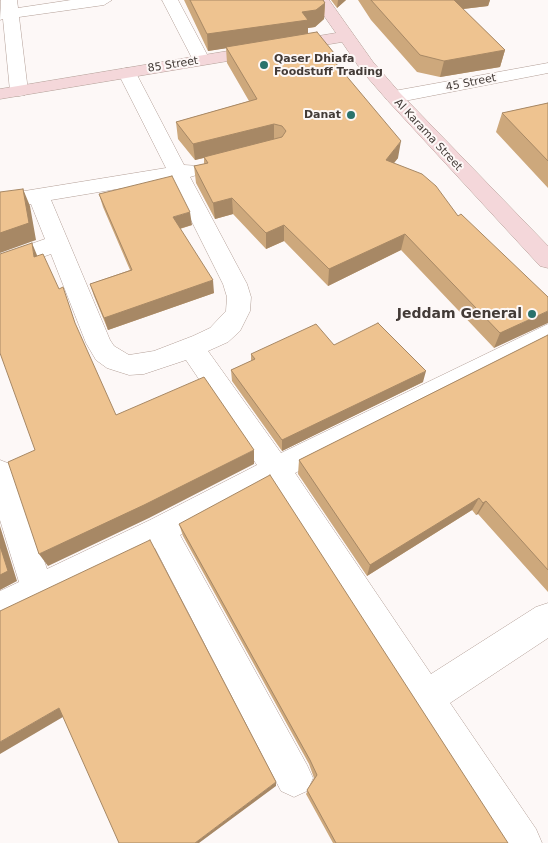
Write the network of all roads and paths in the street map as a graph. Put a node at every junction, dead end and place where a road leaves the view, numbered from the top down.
1 (104, 0) edge
2 (170, 0) edge
3 (321, 0) edge
4 (6, 9) edge
5 (346, 36) junction
6 (201, 60) junction
7 (548, 68) edge
8 (127, 73) junction
9 (19, 91) junction
10 (0, 94) edge
11 (394, 98) junction
12 (213, 165) edge
13 (177, 173) junction
14 (38, 194) junction
15 (0, 202) edge
16 (58, 243) junction
17 (548, 260) edge
18 (0, 264) edge
19 (548, 334) edge
20 (191, 347) junction
21 (276, 469) junction
22 (0, 473) edge
23 (161, 530) junction
24 (38, 590) junction
25 (0, 608) edge
26 (548, 619) edge
27 (426, 698) junction
28 (294, 778) dead end
29 (522, 843) edge

1 - 4 street
2 - 6 street
3 - 5 main road, Al Karama Street
4 - 9 street
5 - 6 main road, 85 Street
5 - 11 main road, Al Karama Street
6 - 8 main road, 85 Street
7 - 11 street, 45 Street
8 - 9 main road, 85 Street
8 - 13 street
9 - 10 main road, 85 Street
11 - 17 main road, Al Karama Street
12 - 13 street
13 - 14 street
13 - 20 street
14 - 15 street
14 - 16 street
16 - 18 street
16 - 20 street
19 - 21 street
20 - 21 street
21 - 23 street
21 - 27 street
22 - 24 street
23 - 24 street
23 - 28 street
24 - 25 street
26 - 27 street
27 - 29 street

